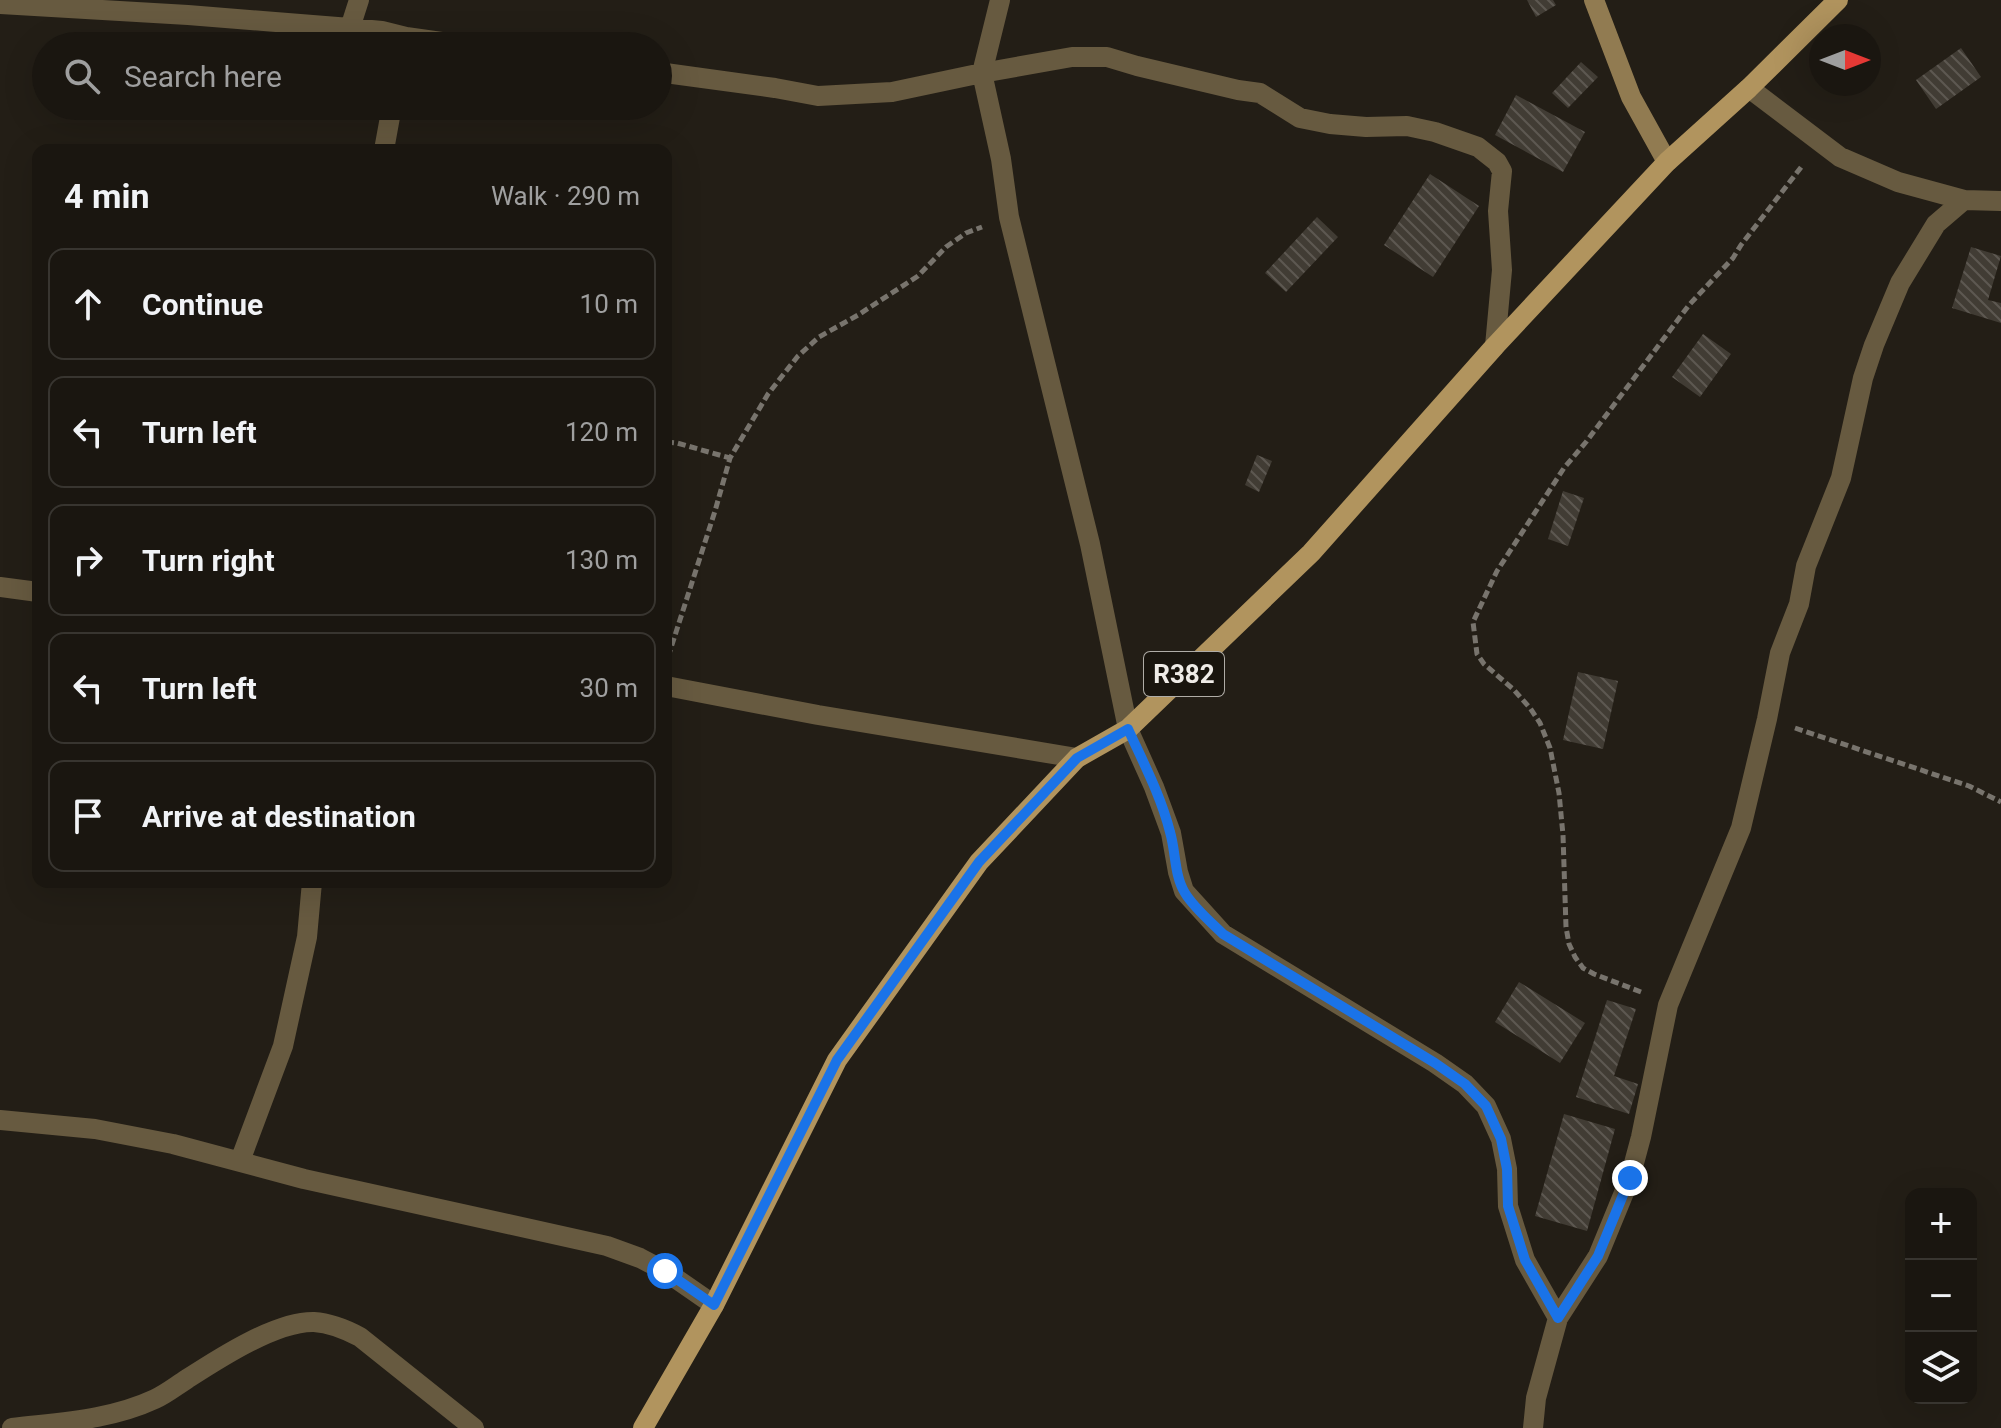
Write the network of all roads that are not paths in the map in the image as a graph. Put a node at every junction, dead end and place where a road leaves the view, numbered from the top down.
1 (359, 0) edge
2 (1000, 0) edge
3 (1594, 0) edge
4 (1838, 0) edge
5 (0, 4) edge
6 (350, 28) junction
7 (384, 32) edge
8 (982, 73) junction
9 (672, 74) edge
10 (1749, 88) junction
11 (389, 120) edge
12 (385, 144) edge
13 (1667, 162) junction
14 (1964, 200) junction
15 (2001, 201) edge
16 (1495, 346) junction
17 (0, 587) edge
18 (32, 591) edge
19 (672, 687) edge
20 (1128, 729) junction
21 (1077, 758) junction
22 (311, 888) edge
23 (0, 1120) edge
24 (240, 1161) junction
25 (714, 1305) junction
26 (1558, 1318) junction
27 (12, 1428) edge
28 (474, 1428) edge
29 (643, 1428) edge
30 (1533, 1428) edge

1 - 6 street
2 - 8 street
3 - 13 street
4 - 10 main road, R382
5 - 6 street
6 - 7 street
8 - 9 street
8 - 16 street
8 - 20 street
10 - 13 main road, R382
10 - 14 street
11 - 12 street
13 - 16 main road, R382
14 - 15 street
14 - 26 street
16 - 20 main road, R382
17 - 18 street
19 - 21 street
20 - 21 main road, R382
20 - 26 street
21 - 25 main road, R382
22 - 24 street
23 - 24 street
24 - 25 street
25 - 29 main road, R382
26 - 30 street
27 - 28 street

